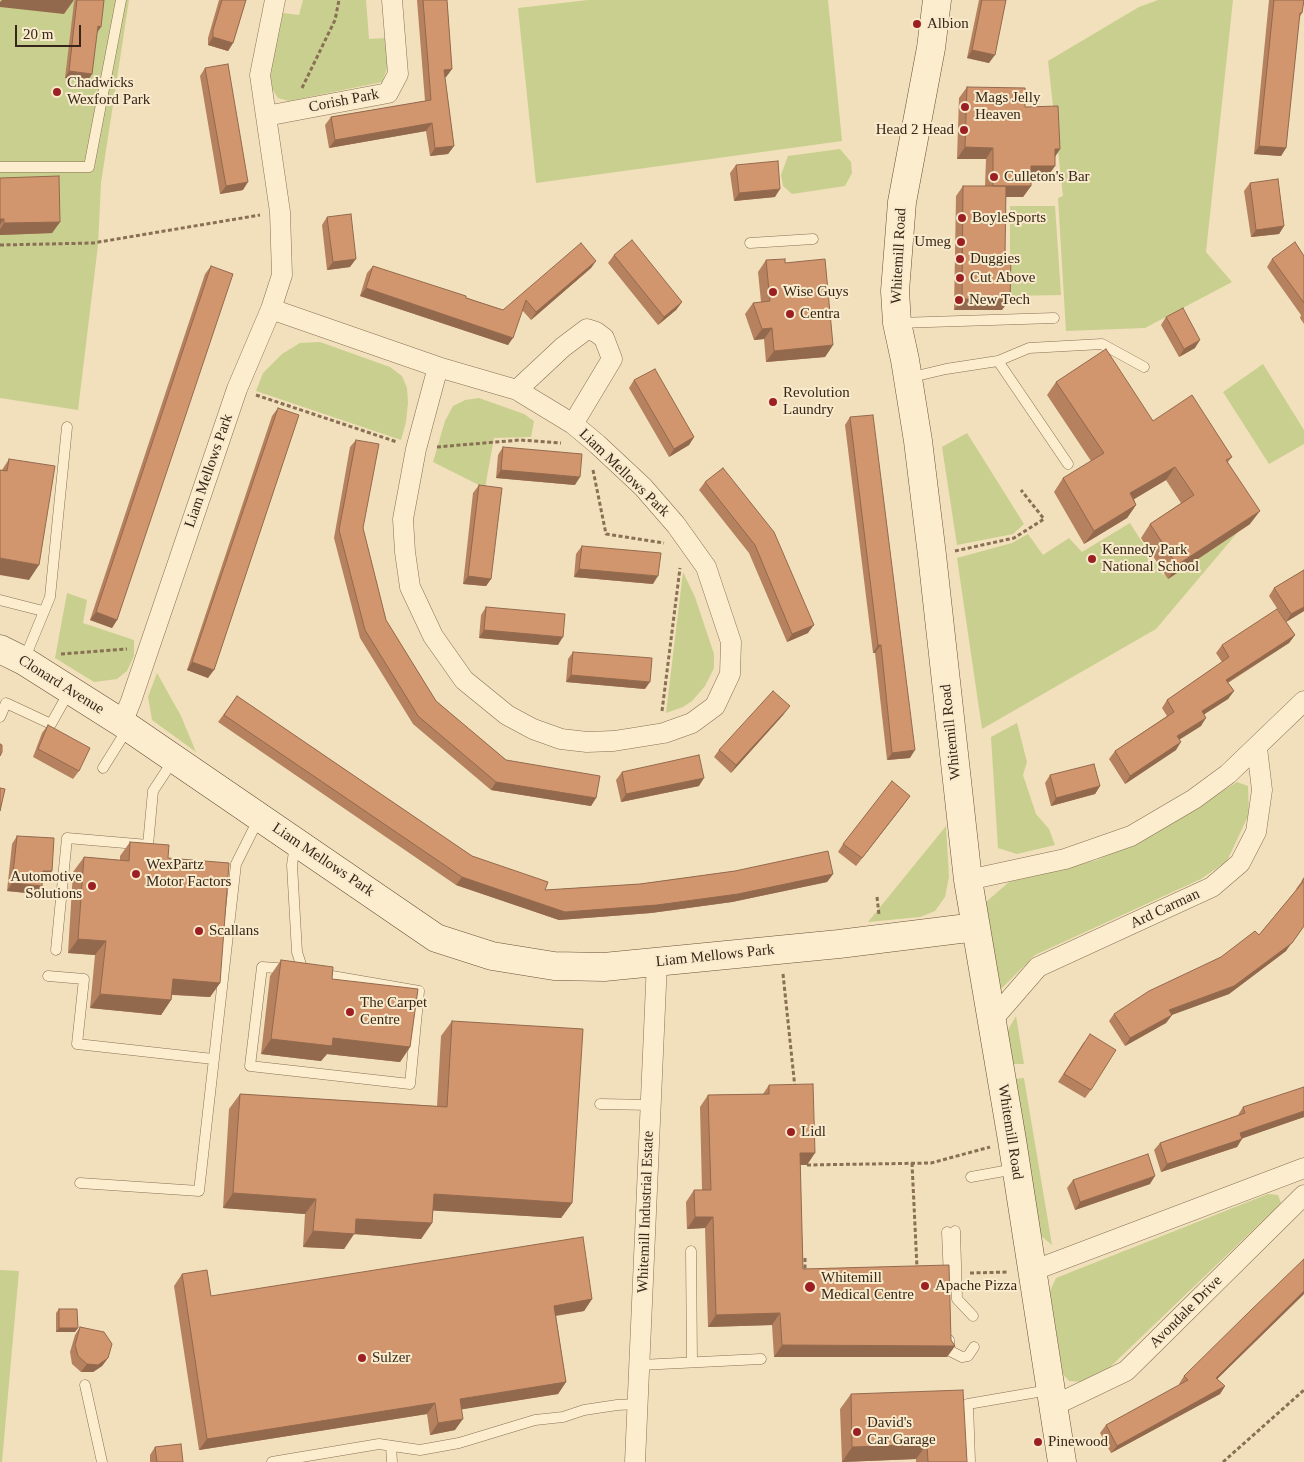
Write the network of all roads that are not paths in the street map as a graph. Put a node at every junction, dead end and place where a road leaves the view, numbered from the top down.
1 (122, 0) edge
2 (275, 0) edge
3 (392, 0) edge
4 (937, 0) edge
5 (952, 0) edge
6 (931, 48) junction
7 (266, 116) junction
8 (0, 167) edge
9 (813, 238) dead end
10 (750, 243) dead end
11 (271, 309) junction
12 (1054, 318) dead end
13 (897, 323) junction
14 (998, 361) junction
15 (438, 367) junction
16 (1144, 367) dead end
17 (907, 379) junction
18 (517, 390) junction
19 (573, 424) junction
20 (67, 426) dead end
21 (1068, 464) dead end
22 (0, 600) edge
23 (43, 611) junction
24 (0, 649) edge
25 (24, 661) junction
26 (70, 691) junction
27 (1304, 701) edge
28 (0, 717) edge
29 (125, 725) junction
30 (1257, 748) junction
31 (174, 758) junction
32 (103, 768) dead end
33 (260, 817) junction
34 (296, 842) junction
35 (968, 880) junction
36 (976, 928) junction
37 (56, 950) dead end
38 (657, 962) junction
39 (303, 971) junction
40 (48, 976) dead end
41 (992, 1020) junction
42 (213, 1059) junction
43 (600, 1104) dead end
44 (651, 1105) junction
45 (1304, 1168) edge
46 (1016, 1169) junction
47 (971, 1177) dead end
48 (80, 1183) dead end
49 (1304, 1195) edge
50 (951, 1231) dead end
51 (691, 1250) dead end
52 (1032, 1271) junction
53 (952, 1273) junction
54 (949, 1303) edge
55 (973, 1316) dead end
56 (949, 1332) edge
57 (974, 1347) dead end
58 (761, 1359) dead end
59 (692, 1362) junction
60 (640, 1365) junction
61 (85, 1385) dead end
62 (1052, 1398) junction
63 (638, 1404) junction
64 (392, 1446) junction
65 (102, 1462) edge
66 (272, 1462) edge
67 (392, 1462) edge
68 (635, 1462) edge
69 (970, 1462) edge
70 (1062, 1462) edge

1 - 8 lane
2 - 7 street
3 - 7 street, Corish Park
4 - 6 street, Whitemill Road
5 - 6 street
6 - 13 street, Whitemill Road
7 - 11 street, Liam Mellows Park
9 - 10 lane
11 - 15 street, Liam Mellows Park
11 - 29 street, Liam Mellows Park
12 - 13 lane
13 - 17 street, Whitemill Road
14 - 16 lane
14 - 17 lane
14 - 21 lane
15 - 18 street, Liam Mellows Park
15 - 19 street, Liam Mellows Park
17 - 35 street, Whitemill Road
18 - 19 street, Liam Mellows Park
18 - 19 street, Liam Mellows Park
20 - 23 lane
22 - 23 lane
23 - 25 lane
24 - 25 street, Clonard Avenue
25 - 26 street, Clonard Avenue
26 - 28 lane
26 - 29 street, Clonard Avenue
27 - 30 street
29 - 31 street, Liam Mellows Park
29 - 32 lane
30 - 35 street
30 - 41 street, Ard Carman
31 - 33 street, Liam Mellows Park
31 - 37 lane
33 - 34 street, Liam Mellows Park
33 - 42 lane
34 - 38 street, Liam Mellows Park
34 - 39 lane
35 - 36 street, Whitemill Road
36 - 38 street, Liam Mellows Park
36 - 41 street, Whitemill Road
38 - 44 street, Whitemill Industrial Estate
39 - 39 lane
40 - 42 lane
41 - 46 street, Whitemill Road
42 - 48 lane
43 - 44 lane
44 - 60 street, Whitemill Industrial Estate
45 - 52 street
46 - 47 lane
46 - 52 street, Whitemill Road
49 - 62 street, Avondale Drive
50 - 53 lane
51 - 59 lane
52 - 62 street, Whitemill Road
53 - 54 lane
53 - 55 lane
56 - 57 lane
58 - 59 lane
59 - 60 lane
60 - 63 street, Whitemill Industrial Estate
61 - 65 lane
62 - 69 lane
62 - 70 street, Whitemill Road
63 - 64 lane
63 - 68 street, Whitemill Industrial Estate
64 - 66 lane
64 - 67 lane

